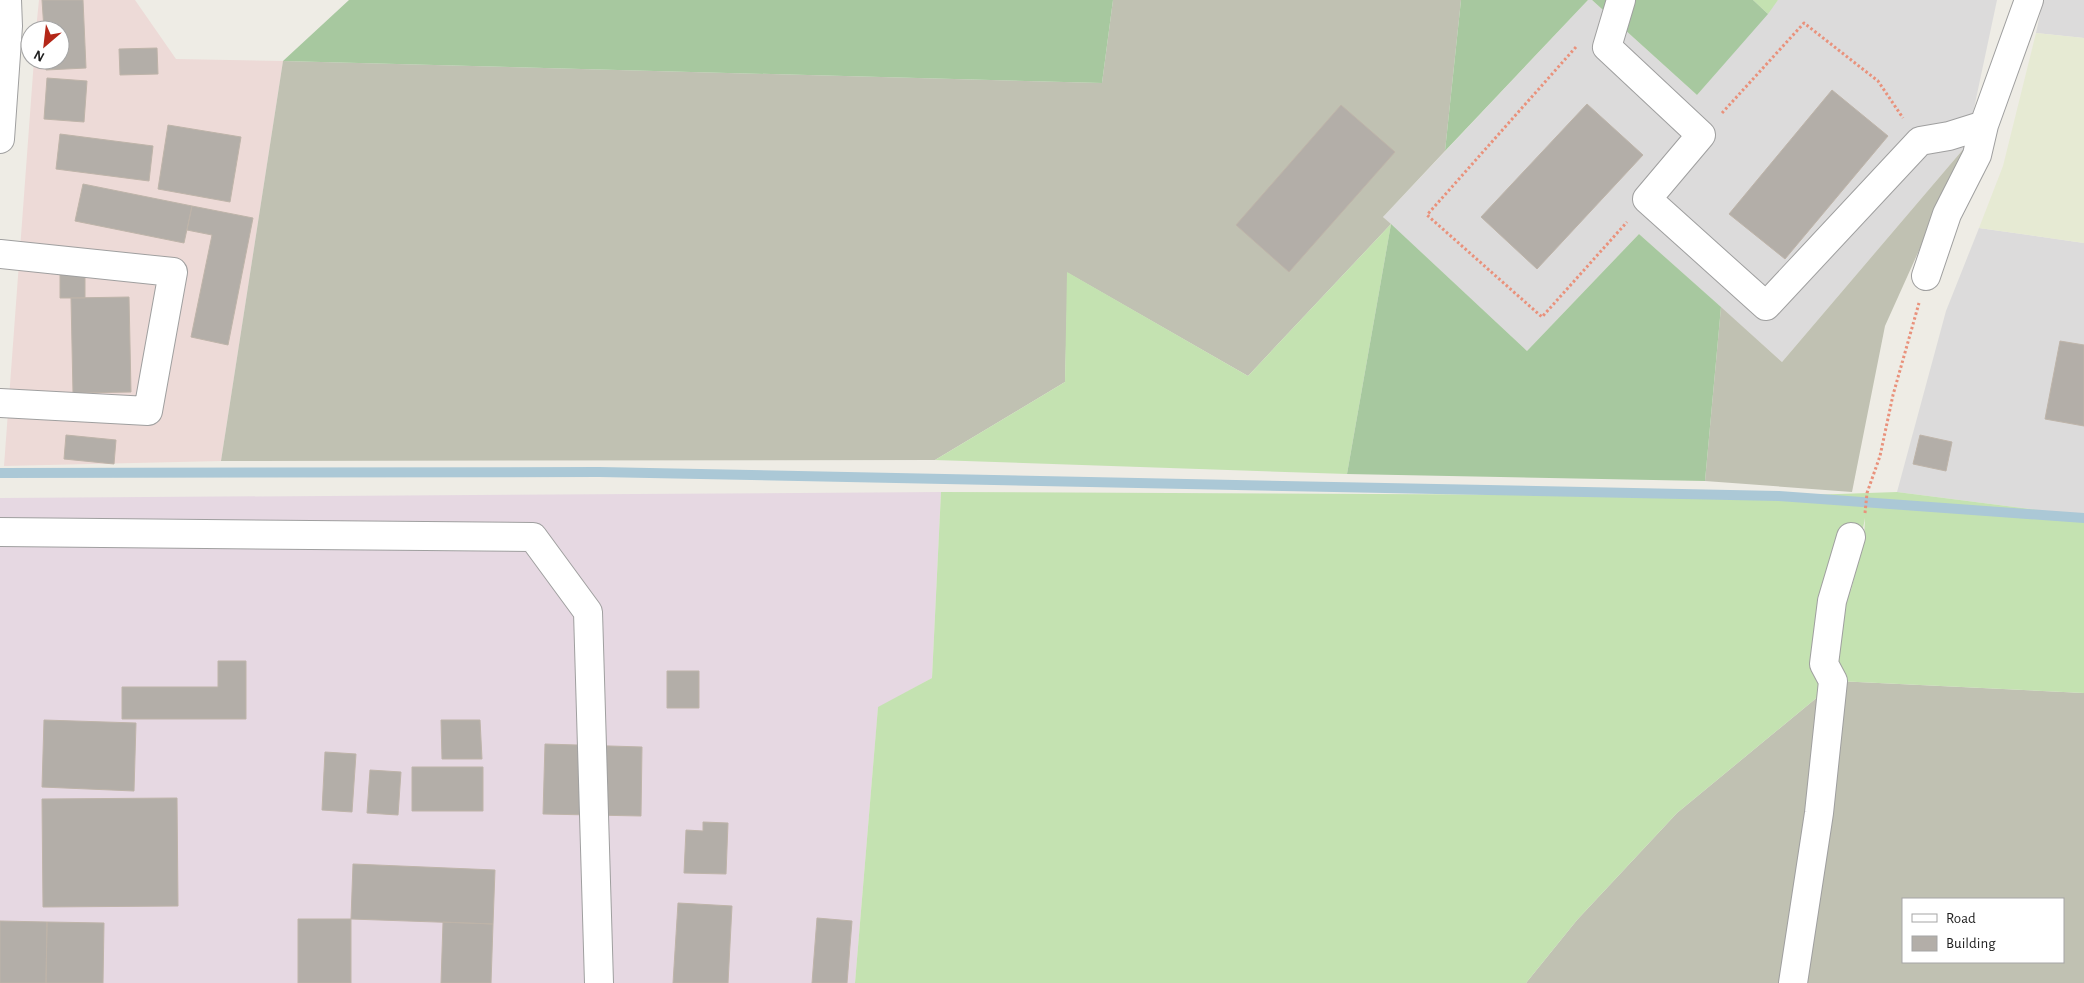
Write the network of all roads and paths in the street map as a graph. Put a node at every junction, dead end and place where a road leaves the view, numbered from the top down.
1 (6, 0) edge
2 (1621, 0) edge
3 (2028, 0) edge
4 (1607, 47) junction
5 (1984, 125) junction
6 (1701, 135) junction
7 (0, 138) edge
8 (1920, 142) junction
9 (1647, 199) junction
10 (0, 254) edge
11 (1926, 276) joint
12 (0, 403) edge
13 (1865, 514) dead end
14 (0, 532) edge
15 (1851, 537) dead end
16 (599, 983) edge
17 (1793, 983) edge

1 - 7 street
2 - 4 street
3 - 5 street
4 - 6 street
4 - 9 path
5 - 8 street
5 - 11 street
6 - 8 path
6 - 9 street
8 - 9 street
10 - 12 street
11 - 13 path
14 - 16 street
15 - 17 street

